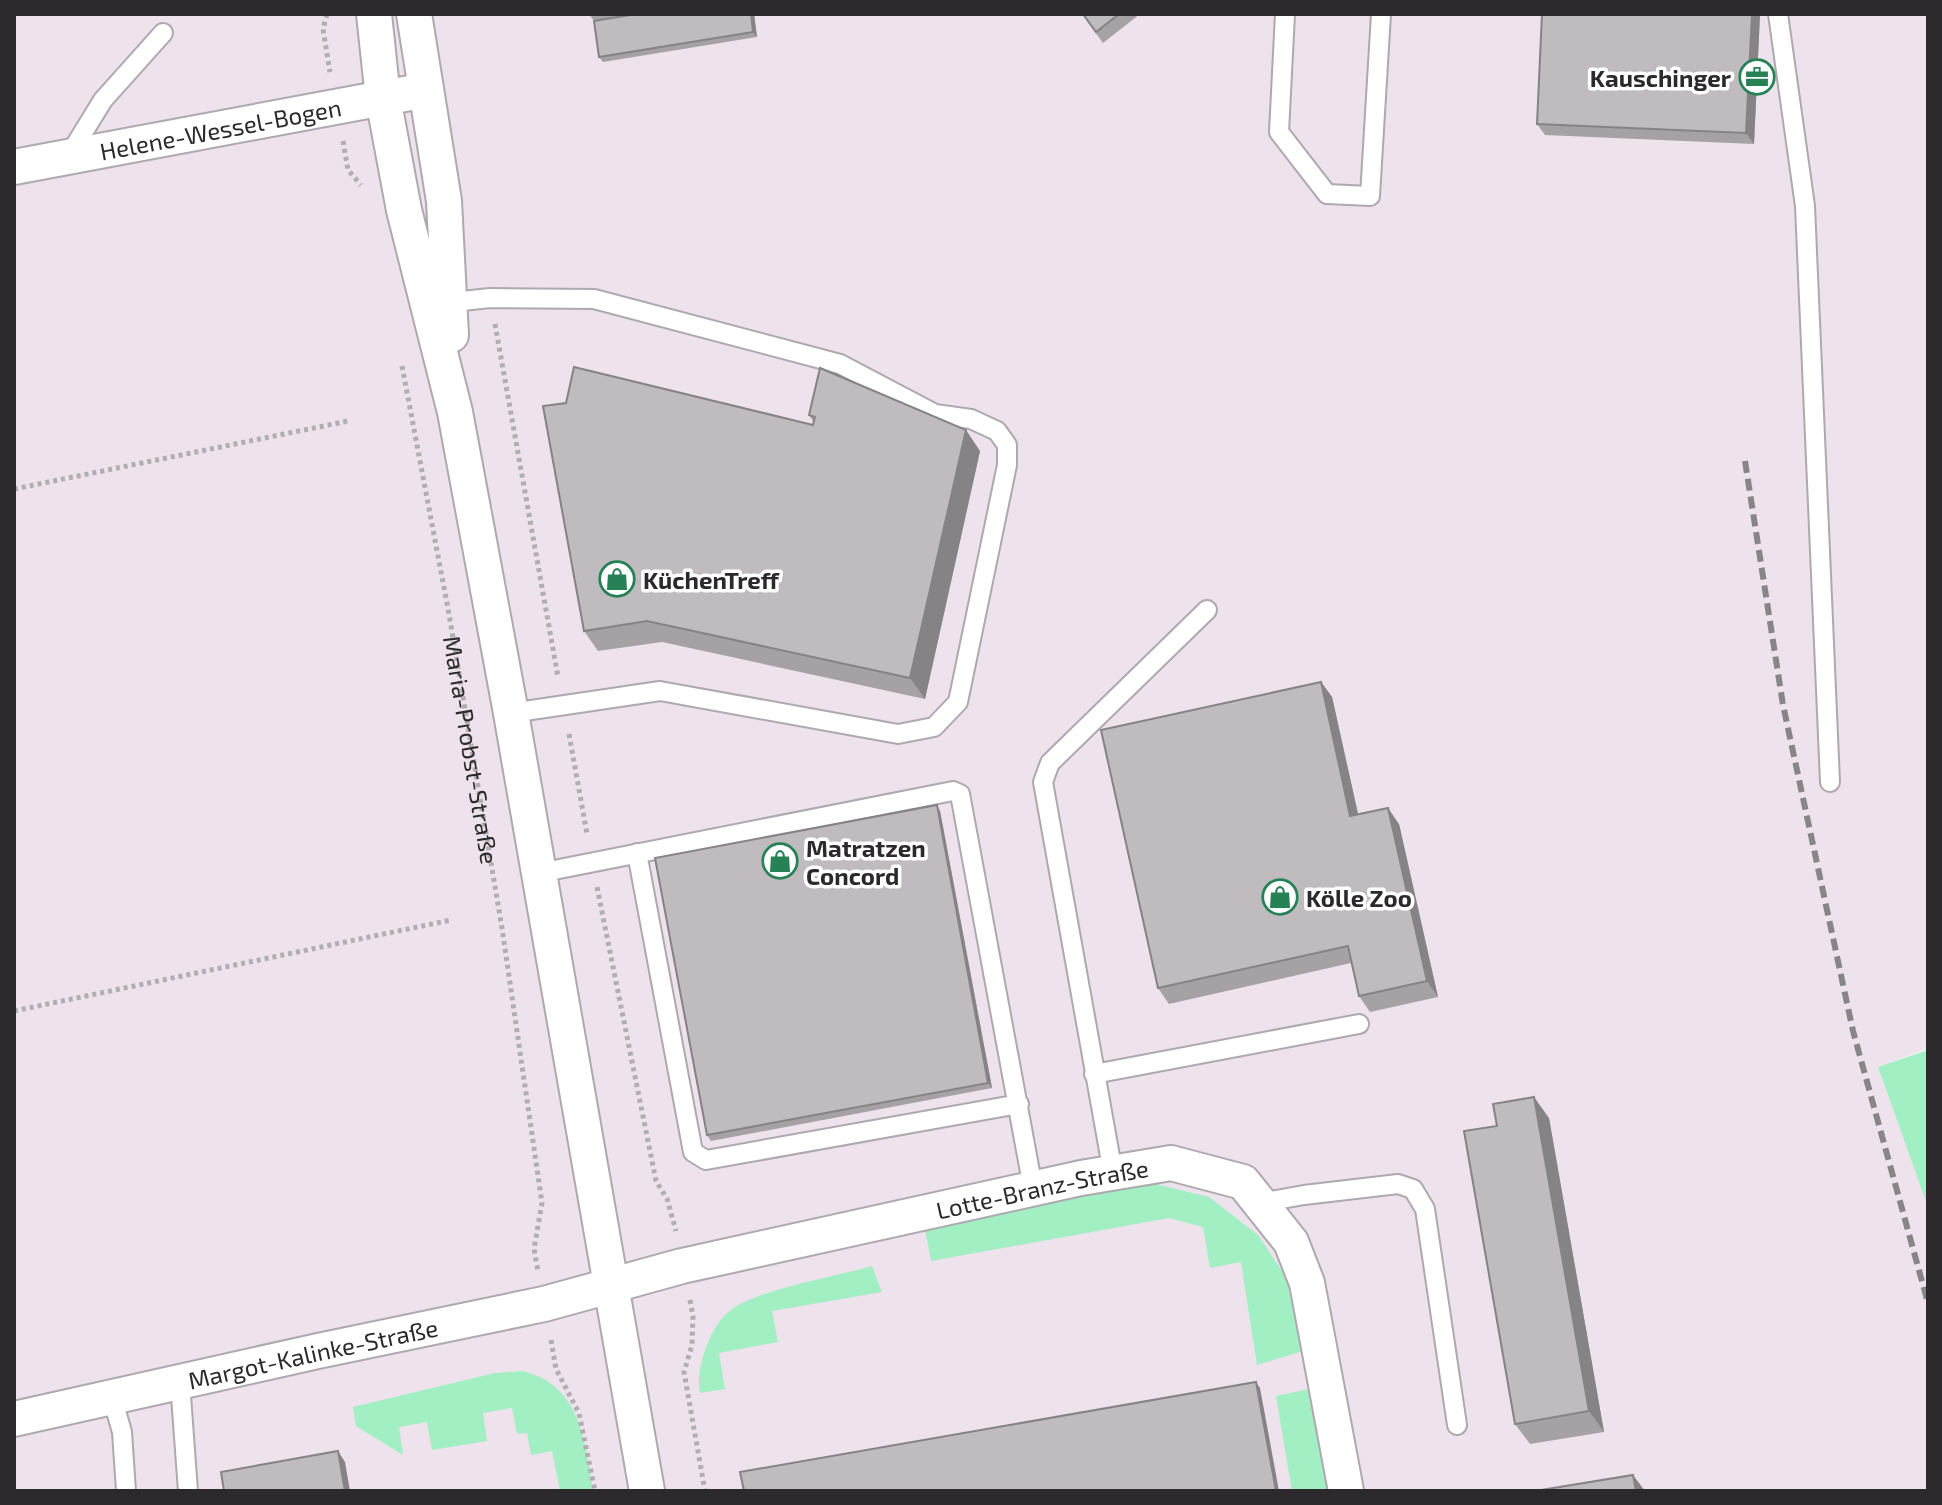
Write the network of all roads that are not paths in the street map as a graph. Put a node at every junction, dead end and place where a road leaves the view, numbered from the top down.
1 (374, 14) edge
2 (414, 14) edge
3 (1285, 14) edge
4 (1381, 14) edge
5 (1778, 14) edge
6 (163, 33) dead end
7 (426, 90) junction
8 (383, 98) junction
9 (68, 157) junction
10 (14, 167) edge
11 (438, 303) junction
12 (1207, 610) dead end
13 (511, 713) junction
14 (1830, 782) dead end
15 (637, 853) junction
16 (539, 873) junction
17 (1359, 1024) edge
18 (1094, 1074) junction
19 (1019, 1104) junction
20 (1113, 1173) junction
21 (1033, 1188) junction
22 (1260, 1203) junction
23 (611, 1286) junction
24 (180, 1382) junction
25 (112, 1397) junction
26 (14, 1419) edge
27 (1457, 1425) dead end
28 (126, 1491) edge
29 (188, 1491) edge
30 (647, 1491) edge
31 (1346, 1491) edge

1 - 8 street, Maria-Probst-Straße
2 - 7 street, Maria-Probst-Straße
3 - 4 lane
5 - 14 lane
6 - 9 lane
7 - 8 street, Helene-Wessel-Bogen
7 - 11 street, Maria-Probst-Straße
8 - 9 street, Helene-Wessel-Bogen
8 - 11 street, Maria-Probst-Straße
9 - 10 street, Helene-Wessel-Bogen
11 - 13 street, Maria-Probst-Straße
11 - 13 lane
12 - 18 lane
13 - 16 street, Maria-Probst-Straße
15 - 16 lane
15 - 19 lane
15 - 19 lane
16 - 23 street, Maria-Probst-Straße
17 - 18 lane
18 - 20 lane
19 - 21 lane
20 - 21 street, Lotte-Branz-Straße
20 - 22 street, Lotte-Branz-Straße
21 - 23 street, Lotte-Branz-Straße
22 - 27 lane
22 - 31 street, Lotte-Branz-Straße
23 - 24 street, Margot-Kalinke-Straße
23 - 30 street, Maria-Probst-Straße
24 - 25 street, Margot-Kalinke-Straße
24 - 29 lane
25 - 26 street, Margot-Kalinke-Straße
25 - 28 lane

